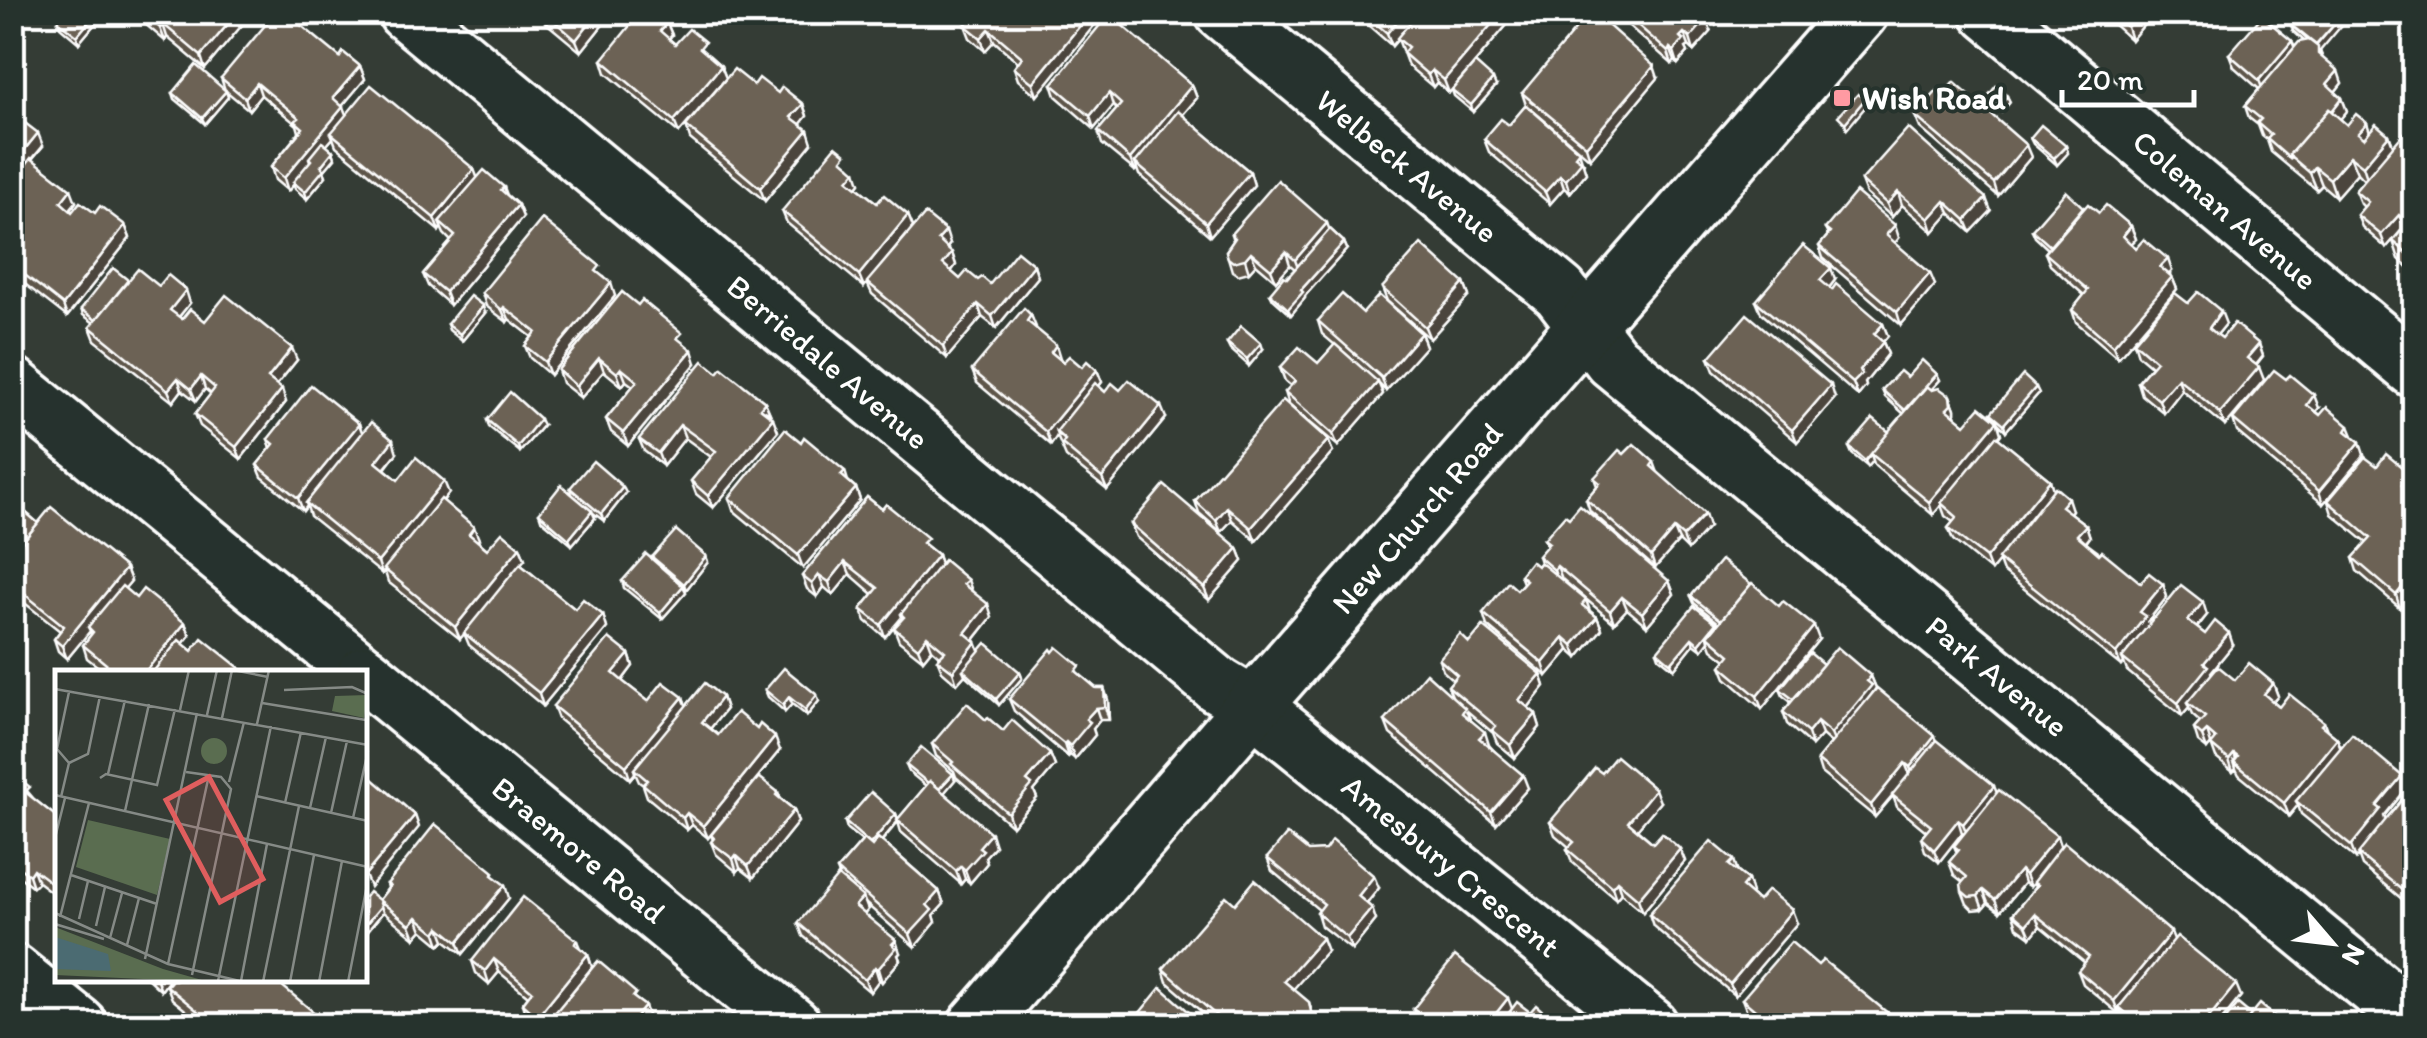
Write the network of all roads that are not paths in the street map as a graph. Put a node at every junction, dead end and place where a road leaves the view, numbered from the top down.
1 (406, 12) edge
2 (1222, 12) edge
3 (1860, 12) edge
4 (1989, 12) edge
5 (1586, 326) junction
6 (2414, 369) edge
7 (12, 386) edge
8 (359, 670) edge
9 (368, 677) edge
10 (1253, 706) junction
11 (12, 972) edge
12 (2414, 1020) edge
13 (79, 1026) edge
14 (793, 1026) edge
15 (976, 1026) edge
16 (1650, 1026) edge

1 - 10 street, Berriedale Avenue
2 - 5 street, Welbeck Avenue
3 - 5 street, New Church Road
4 - 6 street, Coleman Avenue
5 - 10 street, New Church Road
5 - 12 street, Park Avenue
7 - 8 street, Braemore Road
9 - 14 street, Braemore Road
10 - 15 street, New Church Road
10 - 16 street, Amesbury Crescent
11 - 13 street

